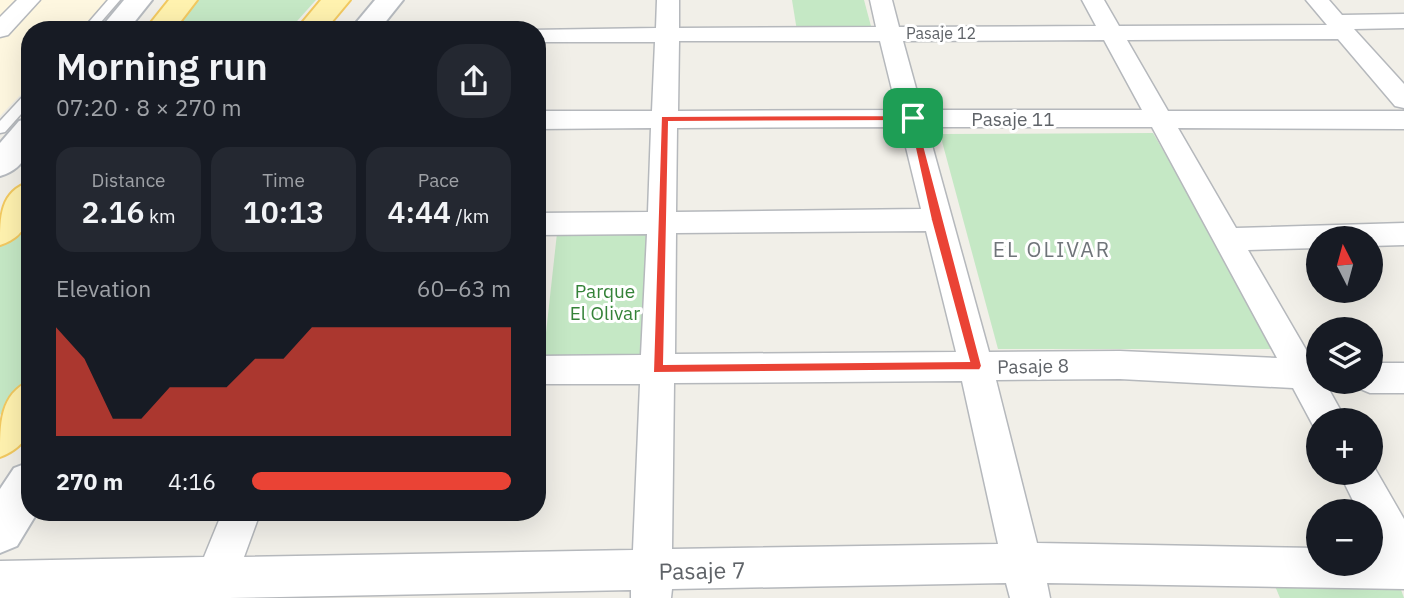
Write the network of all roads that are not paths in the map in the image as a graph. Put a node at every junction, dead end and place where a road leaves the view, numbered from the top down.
1 (29, 0) edge
2 (114, 0) edge
3 (138, 0) edge
4 (183, 0) edge
5 (337, 0) edge
6 (389, 0) edge
7 (668, 0) edge
8 (881, 0) edge
9 (1093, 0) edge
10 (1317, 0) edge
11 (96, 21) edge
12 (120, 21) edge
13 (166, 21) edge
14 (318, 21) edge
15 (372, 21) edge
16 (1404, 21) edge
17 (1340, 27) junction
18 (0, 30) edge
19 (1111, 32) junction
20 (891, 33) junction
21 (667, 34) junction
22 (546, 35) edge
23 (1404, 99) edge
24 (21, 106) edge
25 (913, 118) junction
26 (664, 119) junction
27 (1158, 119) junction
28 (546, 120) edge
29 (1404, 120) edge
30 (0, 130) edge
31 (21, 140) edge
32 (1, 163) edge
33 (21, 205) edge
34 (936, 220) junction
35 (546, 224) edge
36 (662, 224) junction
37 (0, 232) edge
38 (1404, 234) edge
39 (1229, 239) junction
40 (976, 366) junction
41 (1306, 368) edge
42 (546, 369) edge
43 (657, 369) junction
44 (1306, 375) edge
45 (1383, 378) edge
46 (1404, 378) edge
47 (21, 411) edge
48 (21, 423) edge
49 (0, 438) edge
50 (1364, 485) edge
51 (21, 497) edge
52 (238, 521) edge
53 (0, 530) edge
54 (1404, 557) edge
55 (1404, 569) edge
56 (0, 581) edge
57 (1026, 581) edge
58 (651, 585) edge
59 (212, 588) edge

1 - 18 street
2 - 11 lane
3 - 12 main road
4 - 13 main road
5 - 14 main road
6 - 15 main road
7 - 21 street
8 - 20 street
9 - 19 street
10 - 17 street
16 - 17 street, Pasaje 12
17 - 19 street, Pasaje 12
17 - 23 street
19 - 20 street, Pasaje 12
19 - 27 street
20 - 21 street, Pasaje 12
20 - 25 street
21 - 22 street, Pasaje 12
21 - 26 street
24 - 30 lane
25 - 26 street, Pasaje 11
25 - 27 street, Pasaje 11
25 - 34 street
26 - 28 street, Pasaje 11
26 - 36 street
27 - 29 street, Pasaje 11
27 - 39 street
31 - 32 main road
33 - 37 main road
34 - 36 street
34 - 40 street
35 - 36 street
36 - 43 street
38 - 39 street
39 - 41 street
40 - 43 street, Pasaje 8
40 - 44 street, Pasaje 8
40 - 57 street
42 - 43 street, Pasaje 8
43 - 58 street
45 - 46 street
47 - 49 main road
48 - 49 main road
50 - 54 street
51 - 53 main road
52 - 59 street
55 - 57 street, Pasaje 7
56 - 59 street, Pasaje 7
57 - 58 street, Pasaje 7
58 - 59 street, Pasaje 7

